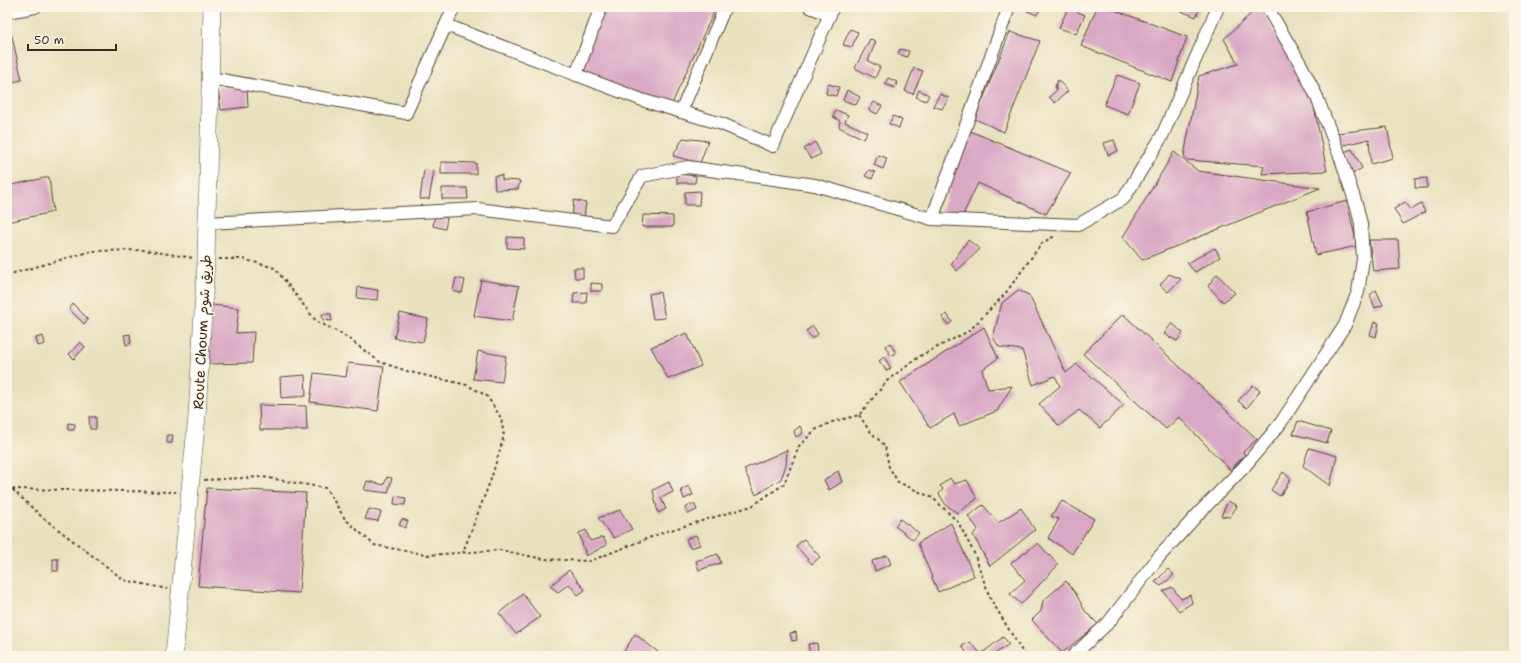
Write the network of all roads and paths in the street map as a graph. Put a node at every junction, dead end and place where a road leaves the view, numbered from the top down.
1 (35, 7) edge
2 (212, 7) edge
3 (454, 7) edge
4 (601, 7) edge
5 (725, 7) edge
6 (810, 7) edge
7 (1009, 7) edge
8 (1218, 7) edge
9 (1267, 7) edge
10 (831, 11) edge
11 (7, 12) edge
12 (446, 24) junction
13 (576, 75) junction
14 (211, 78) junction
15 (681, 112) junction
16 (932, 219) junction
17 (207, 223) junction
18 (1078, 225) junction
19 (206, 260) junction
20 (7, 275) edge
21 (859, 415) junction
22 (191, 486) junction
23 (12, 489) junction
24 (7, 490) edge
25 (463, 552) junction
26 (181, 591) junction
27 (174, 656) edge
28 (1025, 656) edge
29 (1073, 656) edge

1 - 11 street
2 - 14 highway, Route Choum طريق شوم
3 - 12 street
4 - 13 street
5 - 15 street
6 - 10 street
7 - 16 street
8 - 18 street
9 - 29 street
10 - 15 street
12 - 13 street
12 - 14 street
13 - 15 street
14 - 17 highway, Route Choum طريق شوم
16 - 17 street
16 - 18 street
17 - 19 highway, Route Choum طريق شوم
18 - 21 path
19 - 20 path
19 - 22 highway, Route Choum طريق شوم
19 - 25 path
21 - 25 path
21 - 28 path
22 - 23 path
22 - 25 path
22 - 26 highway, Route Choum طريق شوم
23 - 24 path
23 - 26 path
26 - 27 highway, Route Choum طريق شوم

